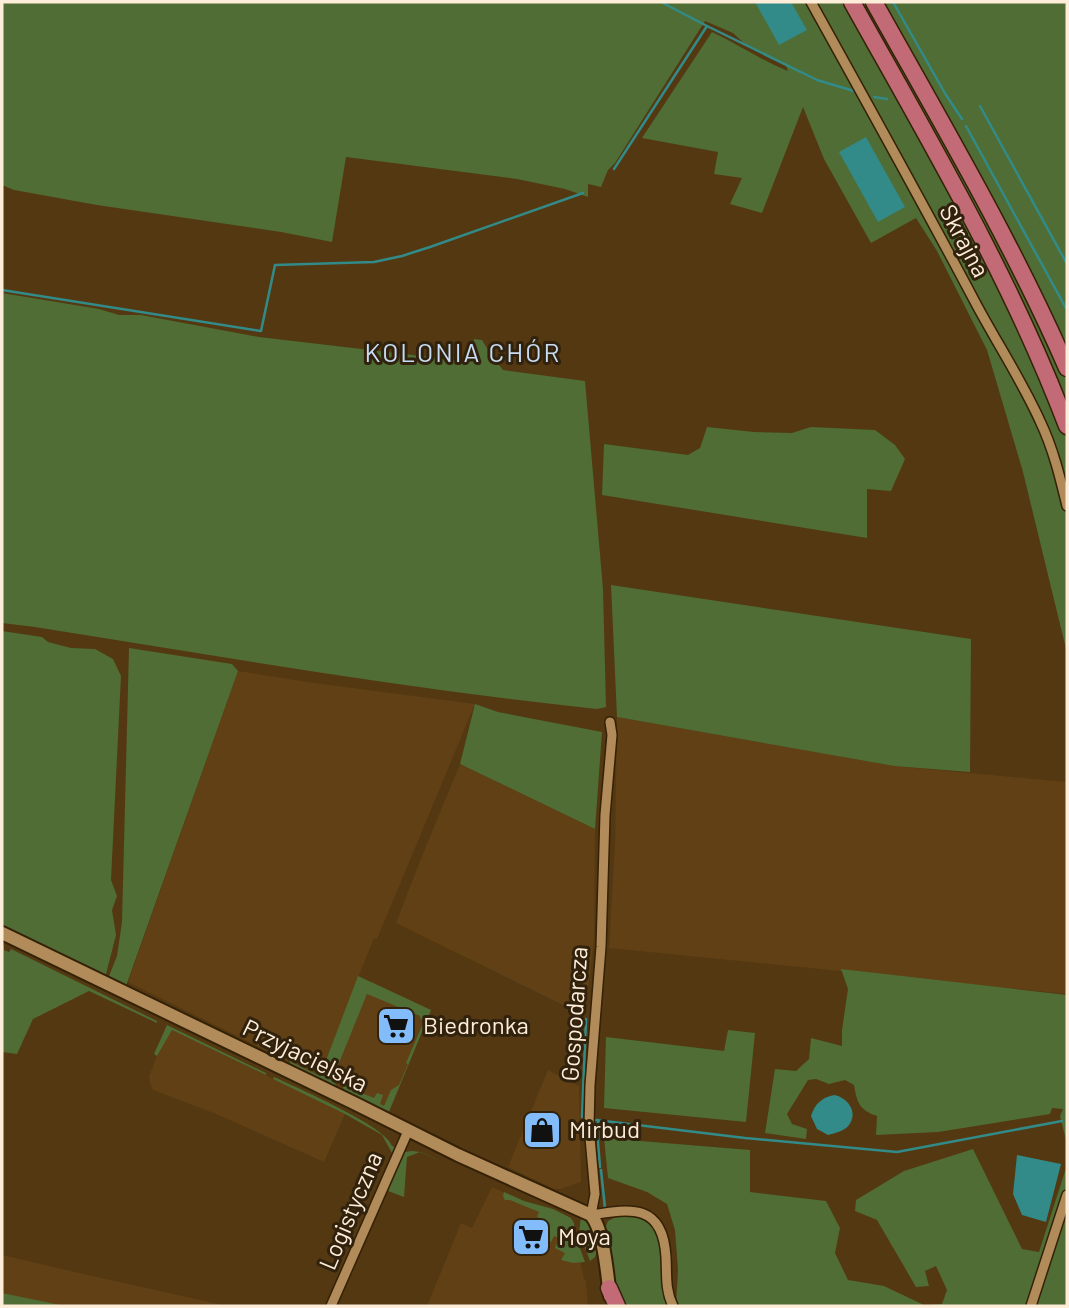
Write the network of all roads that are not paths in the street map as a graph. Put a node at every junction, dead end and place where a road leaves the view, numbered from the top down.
1 (811, 2) edge
2 (852, 2) edge
3 (874, 2) edge
4 (1067, 368) edge
5 (1067, 426) edge
6 (1067, 506) edge
7 (610, 722) dead end
8 (2, 933) edge
9 (408, 1131) junction
10 (1067, 1195) edge
11 (591, 1215) junction
12 (609, 1287) joint
13 (331, 1306) edge
14 (615, 1306) edge
15 (673, 1306) edge
16 (1031, 1306) edge

1 - 6 street, Skrajna
2 - 5 highway
3 - 4 highway
7 - 11 street, Gospodarcza
8 - 9 street, Przyjacielska
9 - 11 street, Przyjacielska
9 - 13 street, Logistyczna
10 - 16 street
11 - 12 street, Gospodarcza
11 - 15 street
12 - 14 highway

